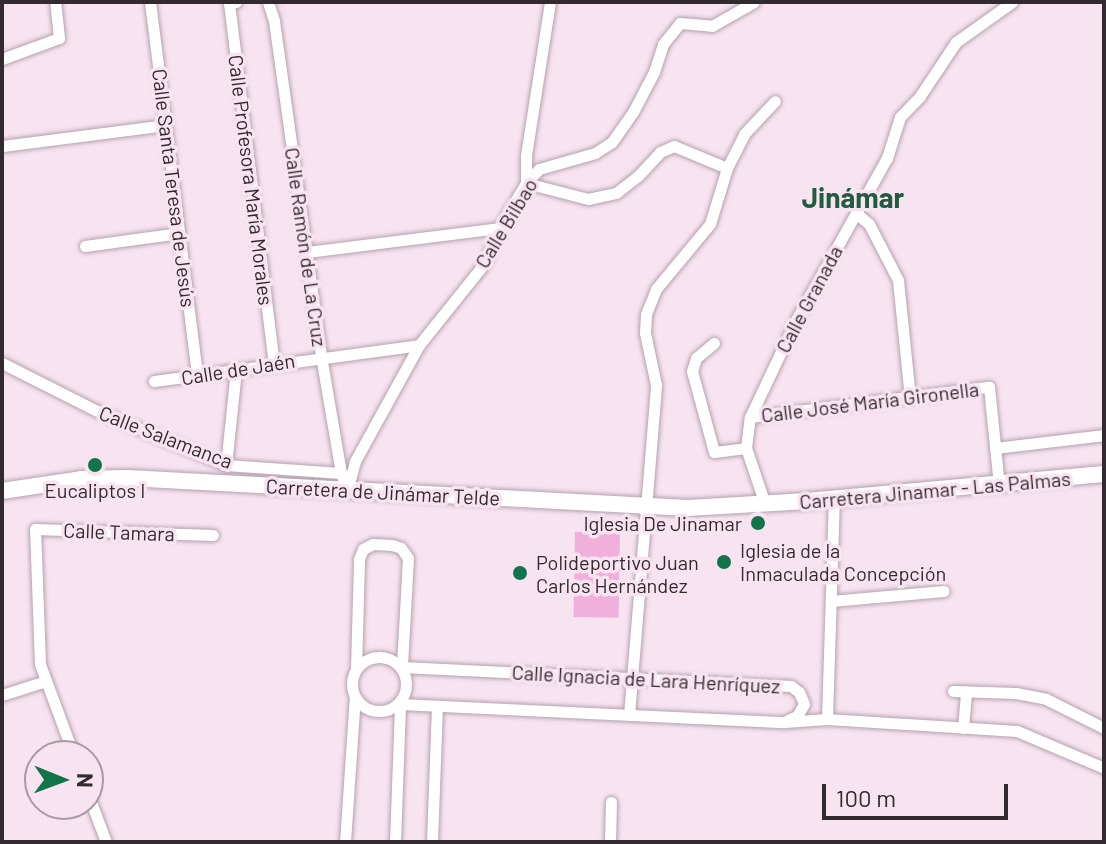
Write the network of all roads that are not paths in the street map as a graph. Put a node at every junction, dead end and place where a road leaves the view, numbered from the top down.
1 (55, 2) edge
2 (150, 2) edge
3 (236, 2) edge
4 (268, 2) edge
5 (550, 2) edge
6 (754, 2) edge
7 (1012, 2) edge
8 (2, 59) edge
9 (775, 101) dead end
10 (165, 125) junction
11 (2, 146) edge
12 (727, 168) junction
13 (526, 183) junction
14 (856, 213) junction
15 (499, 228) junction
16 (179, 233) junction
17 (85, 246) dead end
18 (307, 252) junction
19 (714, 343) dead end
20 (419, 345) junction
21 (321, 356) junction
22 (2, 363) edge
23 (274, 364) junction
24 (236, 370) junction
25 (197, 375) junction
26 (154, 381) dead end
27 (910, 398) junction
28 (750, 417) junction
29 (1104, 435) edge
30 (746, 448) junction
31 (995, 448) junction
32 (226, 465) junction
33 (341, 473) junction
34 (1104, 474) edge
35 (999, 486) junction
36 (2, 491) edge
37 (347, 491) junction
38 (834, 498) junction
39 (765, 504) junction
40 (643, 507) junction
41 (213, 535) dead end
42 (944, 591) dead end
43 (831, 601) junction
44 (402, 667) junction
45 (356, 669) junction
46 (631, 678) junction
47 (46, 681) junction
48 (953, 691) dead end
49 (966, 691) junction
50 (2, 695) edge
51 (355, 697) junction
52 (400, 704) junction
53 (804, 704) junction
54 (437, 707) junction
55 (629, 715) junction
56 (827, 719) junction
57 (785, 722) junction
58 (963, 728) junction
59 (1104, 728) edge
60 (68, 740) edge
61 (1104, 768) edge
62 (611, 802) dead end
63 (98, 820) edge
64 (106, 842) edge
65 (345, 842) edge
66 (395, 842) edge
67 (432, 842) edge
68 (610, 842) edge

1 - 8 street
2 - 10 street, Calle Santa Teresa de Jesús
3 - 23 street, Calle Profesora María Morales
4 - 18 street, Calle Ramón de La Cruz
5 - 13 street
6 - 13 street, Calle Bilbao
7 - 14 street, Calle Granada
9 - 12 street
10 - 11 street
10 - 16 street, Calle Santa Teresa de Jesús
12 - 13 street
12 - 40 street
13 - 15 street, Calle Bilbao
14 - 27 street
14 - 28 street, Calle Granada
15 - 18 street
15 - 20 street, Calle Bilbao
16 - 17 street
16 - 25 street, Calle Santa Teresa de Jesús
18 - 21 street, Calle Ramón de La Cruz
19 - 30 street
20 - 21 street, Calle de Jaén
20 - 37 street, Calle Bilbao
21 - 23 street, Calle de Jaén
21 - 33 street, Calle Ramón de La Cruz
22 - 32 street, Calle Salamanca
23 - 24 street, Calle de Jaén
24 - 25 street, Calle de Jaén
24 - 32 street
25 - 26 street, Calle de Jaén
27 - 28 street, Calle José María Gironella
27 - 31 street, Calle José María Gironella
28 - 30 street, Calle Granada
29 - 31 street
30 - 39 street, Calle Granada
31 - 35 street
32 - 33 street, Calle Salamanca
33 - 37 street, Calle Ramón de La Cruz
34 - 35 main road, Carretera Jinamar - Las Palmas
35 - 38 main road, Carretera Jinamar - Las Palmas
36 - 37 main road, Carretera de Jinámar Telde
37 - 40 main road, Carretera de Jinámar Telde
38 - 39 main road, Carretera Jinamar - Las Palmas
38 - 43 street
39 - 40 main road, Carretera de Jinámar Telde
40 - 46 street
41 - 47 street, Calle Tamara
42 - 43 street
43 - 56 street
44 - 45 street
44 - 45 street
44 - 46 street, Calle Ignacia de Lara Henríquez
44 - 52 street
45 - 51 street
46 - 53 street, Calle Ignacia de Lara Henríquez
46 - 55 street
47 - 50 street
47 - 60 street, Calle Tamara
48 - 49 street
49 - 58 street
49 - 59 street
51 - 52 street
51 - 65 street
52 - 54 street, Calle Ignacia de Lara Henríquez
52 - 66 street
53 - 56 street
53 - 57 street, Calle Ignacia de Lara Henríquez
54 - 55 street, Calle Ignacia de Lara Henríquez
54 - 67 street
55 - 57 street, Calle Ignacia de Lara Henríquez
56 - 57 street
56 - 58 street
58 - 61 street
62 - 68 street
63 - 64 street

